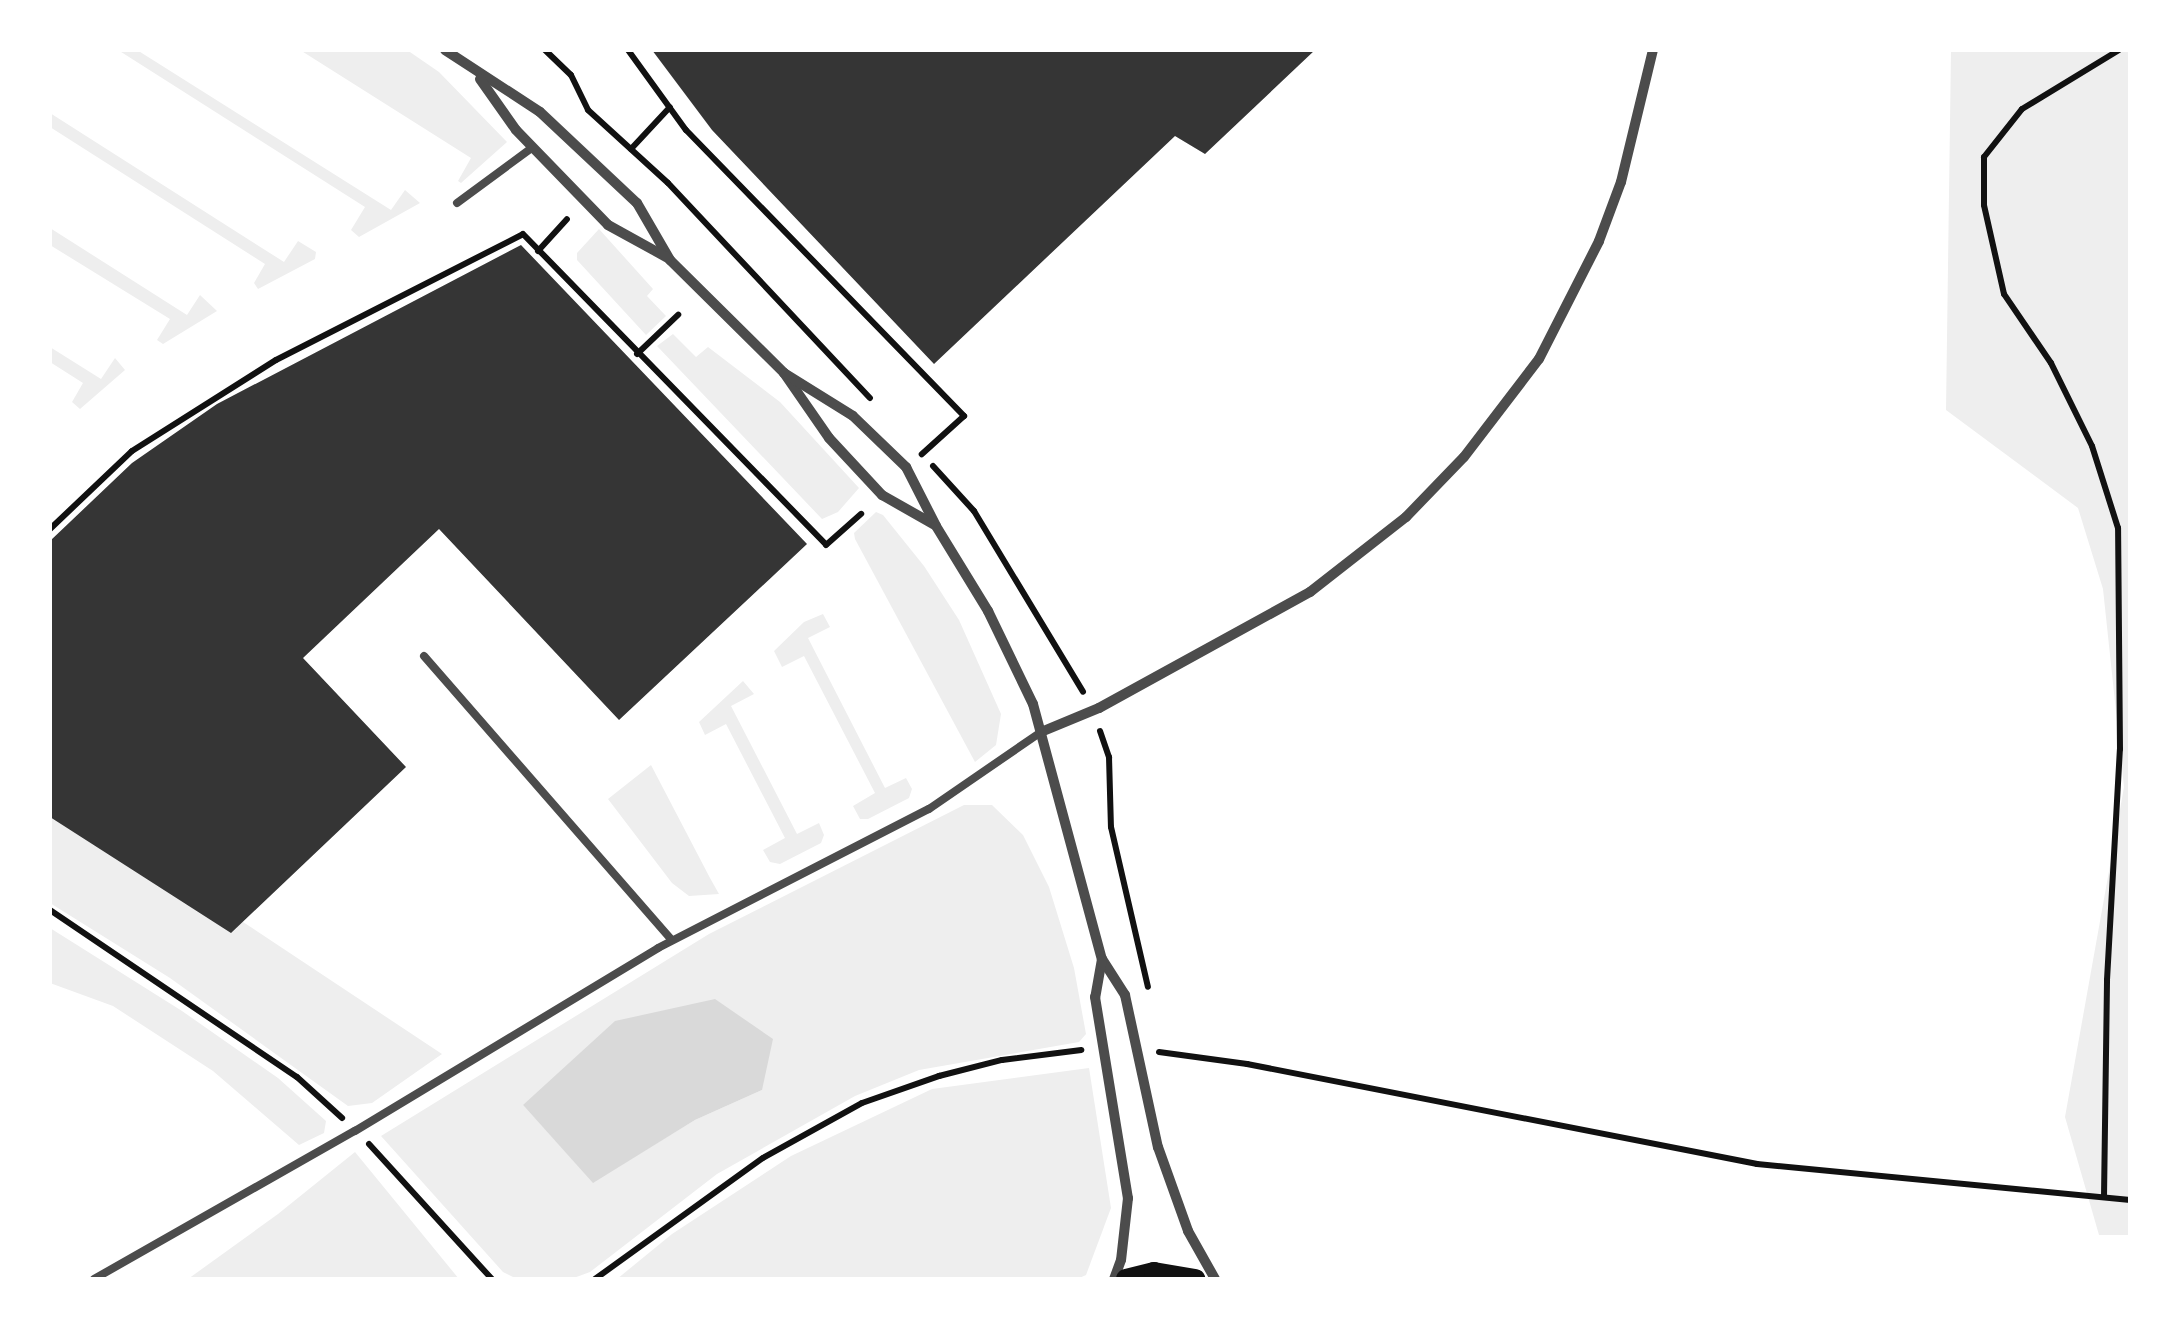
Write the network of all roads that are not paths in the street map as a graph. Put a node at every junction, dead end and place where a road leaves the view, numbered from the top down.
1 (446, 50) edge
2 (1652, 50) edge
3 (476, 74) junction
4 (533, 148) junction
5 (457, 203) dead end
6 (670, 260) junction
7 (784, 373) junction
8 (936, 526) junction
9 (424, 656) dead end
10 (1041, 732) junction
11 (672, 940) junction
12 (1102, 958) junction
13 (94, 1279) edge
14 (1114, 1279) edge
15 (1126, 1279) edge
16 (1195, 1279) edge
17 (1215, 1279) edge

1 - 3 street
2 - 10 street
3 - 4 street
3 - 6 street
4 - 5 lane
4 - 6 street
6 - 7 street
7 - 8 street
7 - 8 street
8 - 10 street
9 - 11 lane
10 - 11 lane
10 - 12 street
11 - 13 lane
12 - 14 street
12 - 17 street
15 - 16 main road

